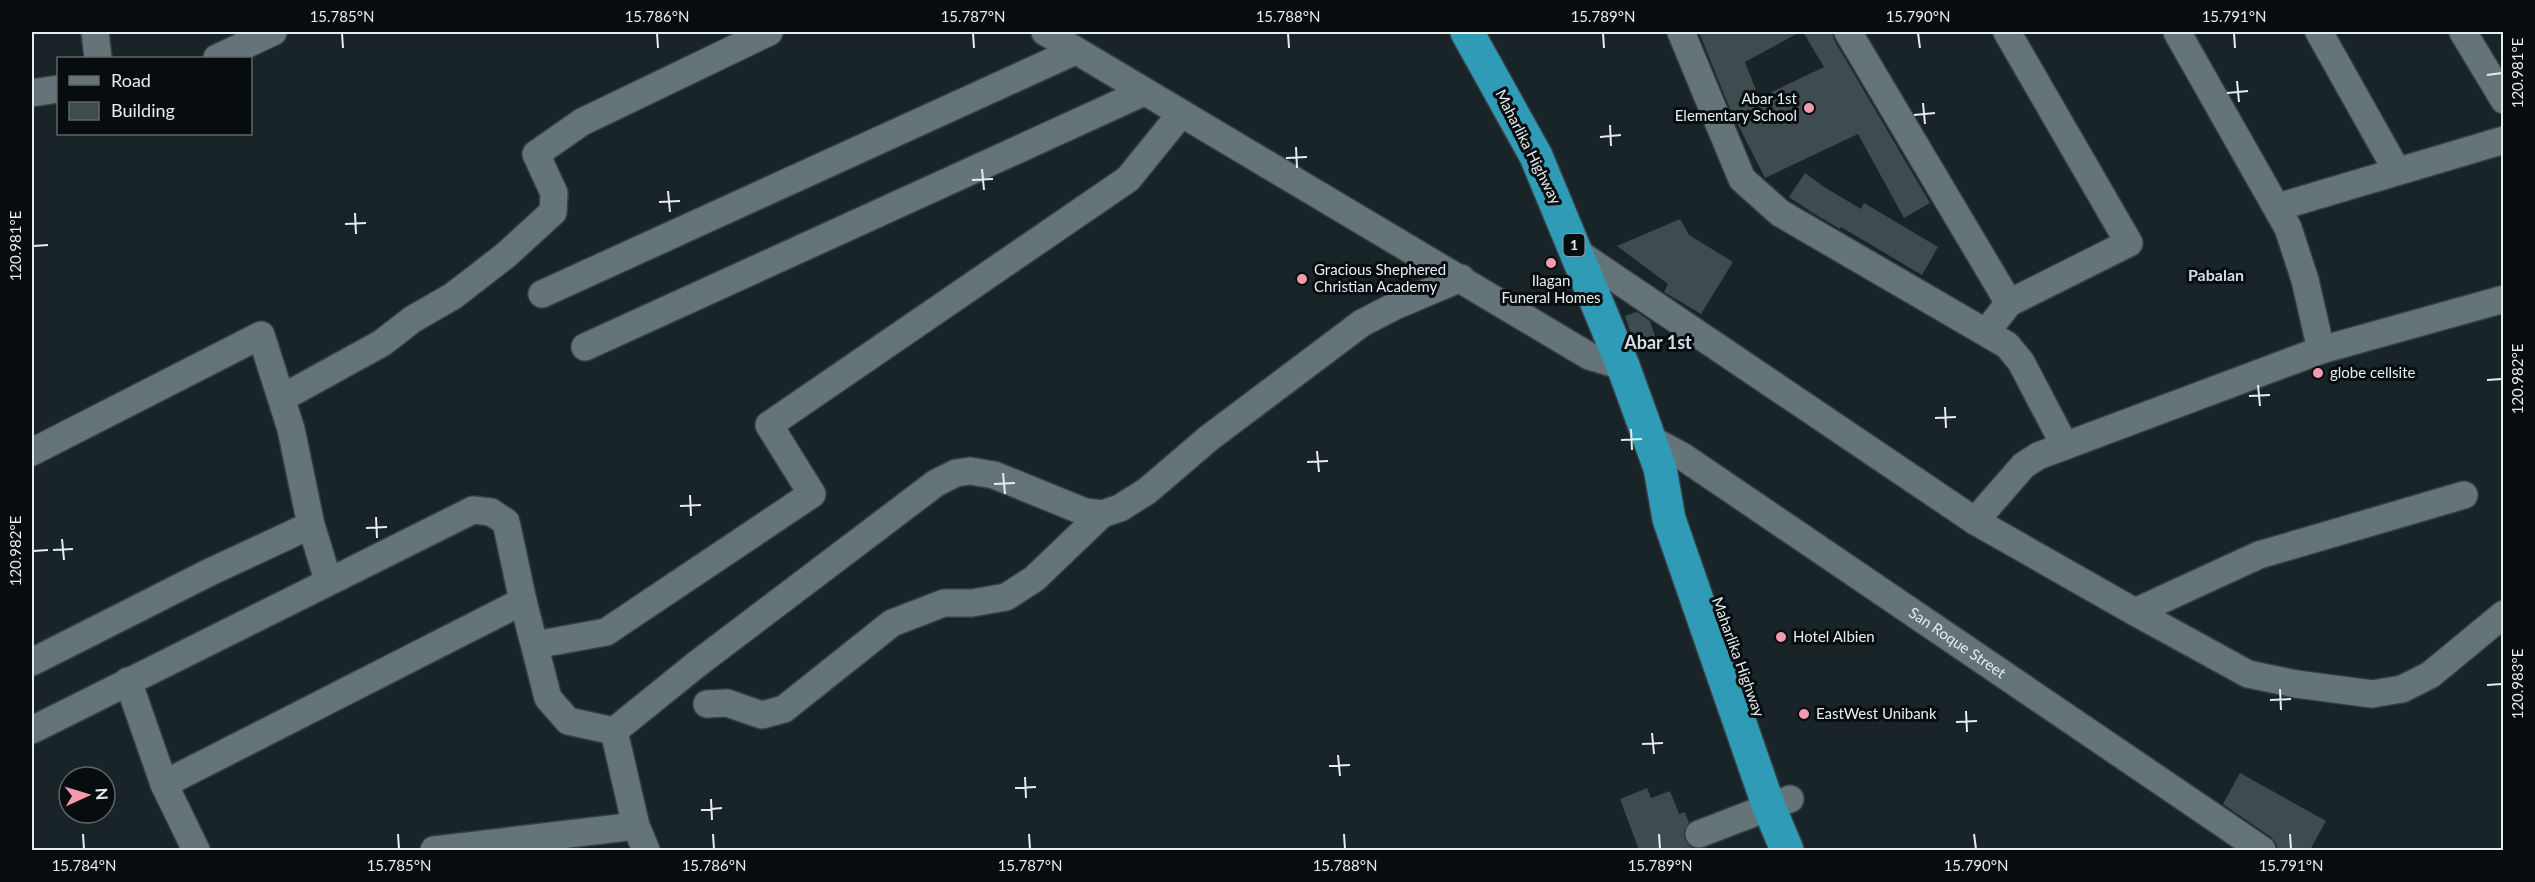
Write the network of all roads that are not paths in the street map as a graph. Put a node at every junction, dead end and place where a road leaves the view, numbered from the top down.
1 (95, 32) edge
2 (273, 32) edge
3 (769, 32) edge
4 (1045, 32) edge
5 (1467, 32) edge
6 (1681, 32) edge
7 (1848, 32) edge
8 (2007, 32) edge
9 (2177, 32) edge
10 (2319, 32) edge
11 (2463, 32) edge
12 (1075, 51) junction
13 (98, 57) edge
14 (218, 57) edge
15 (57, 89) edge
16 (1144, 92) junction
17 (32, 93) edge
18 (2504, 100) edge
19 (1180, 115) junction
20 (2504, 140) edge
21 (2397, 171) junction
22 (2278, 207) junction
23 (1578, 253) junction
24 (1461, 278) junction
25 (542, 294) dead end
26 (2504, 299) edge
27 (2009, 303) junction
28 (1987, 331) junction
29 (585, 347) dead end
30 (2321, 351) junction
31 (1623, 366) junction
32 (282, 398) junction
33 (2065, 447) junction
34 (32, 452) edge
35 (1655, 453) junction
36 (2464, 495) dead end
37 (1102, 514) junction
38 (1975, 521) junction
39 (311, 525) junction
40 (328, 580) junction
41 (523, 601) junction
42 (2135, 612) junction
43 (2504, 614) edge
44 (535, 645) junction
45 (32, 662) edge
46 (128, 681) junction
47 (708, 704) dead end
48 (32, 730) edge
49 (614, 731) junction
50 (164, 784) junction
51 (1779, 803) junction
52 (636, 826) junction
53 (1699, 834) dead end
54 (196, 850) edge
55 (434, 850) edge
56 (646, 850) edge
57 (1787, 850) edge
58 (1809, 850) edge
59 (2262, 850) edge

1 - 13 street
2 - 14 street
3 - 32 street
4 - 12 street
5 - 23 highway, Maharlika Highway / 1
6 - 28 street
7 - 27 street
8 - 27 street
9 - 22 street
10 - 21 street
11 - 18 street
12 - 16 street
12 - 25 street
15 - 17 street
16 - 19 street
16 - 29 street
19 - 24 street
19 - 44 street
20 - 21 street
21 - 22 street
22 - 30 street
23 - 31 highway, Maharlika Highway / 1
23 - 38 street
24 - 31 street
24 - 37 street
26 - 30 street
27 - 28 street
28 - 33 street
30 - 33 street
31 - 35 highway, Maharlika Highway / 1
32 - 34 street
32 - 39 street
33 - 38 street
35 - 51 highway, Maharlika Highway / 1
35 - 59 street, San Roque Street
36 - 42 street
37 - 47 street
37 - 49 street
38 - 42 street
39 - 40 street
39 - 45 street
40 - 41 street
40 - 46 street
41 - 44 street
41 - 50 street
42 - 43 street
44 - 49 street
46 - 48 street
46 - 50 street
49 - 52 street
50 - 54 street
51 - 53 street
51 - 57 highway, Maharlika Highway / 1
51 - 58 highway, Maharlika Highway / 1
52 - 55 street
52 - 56 street

